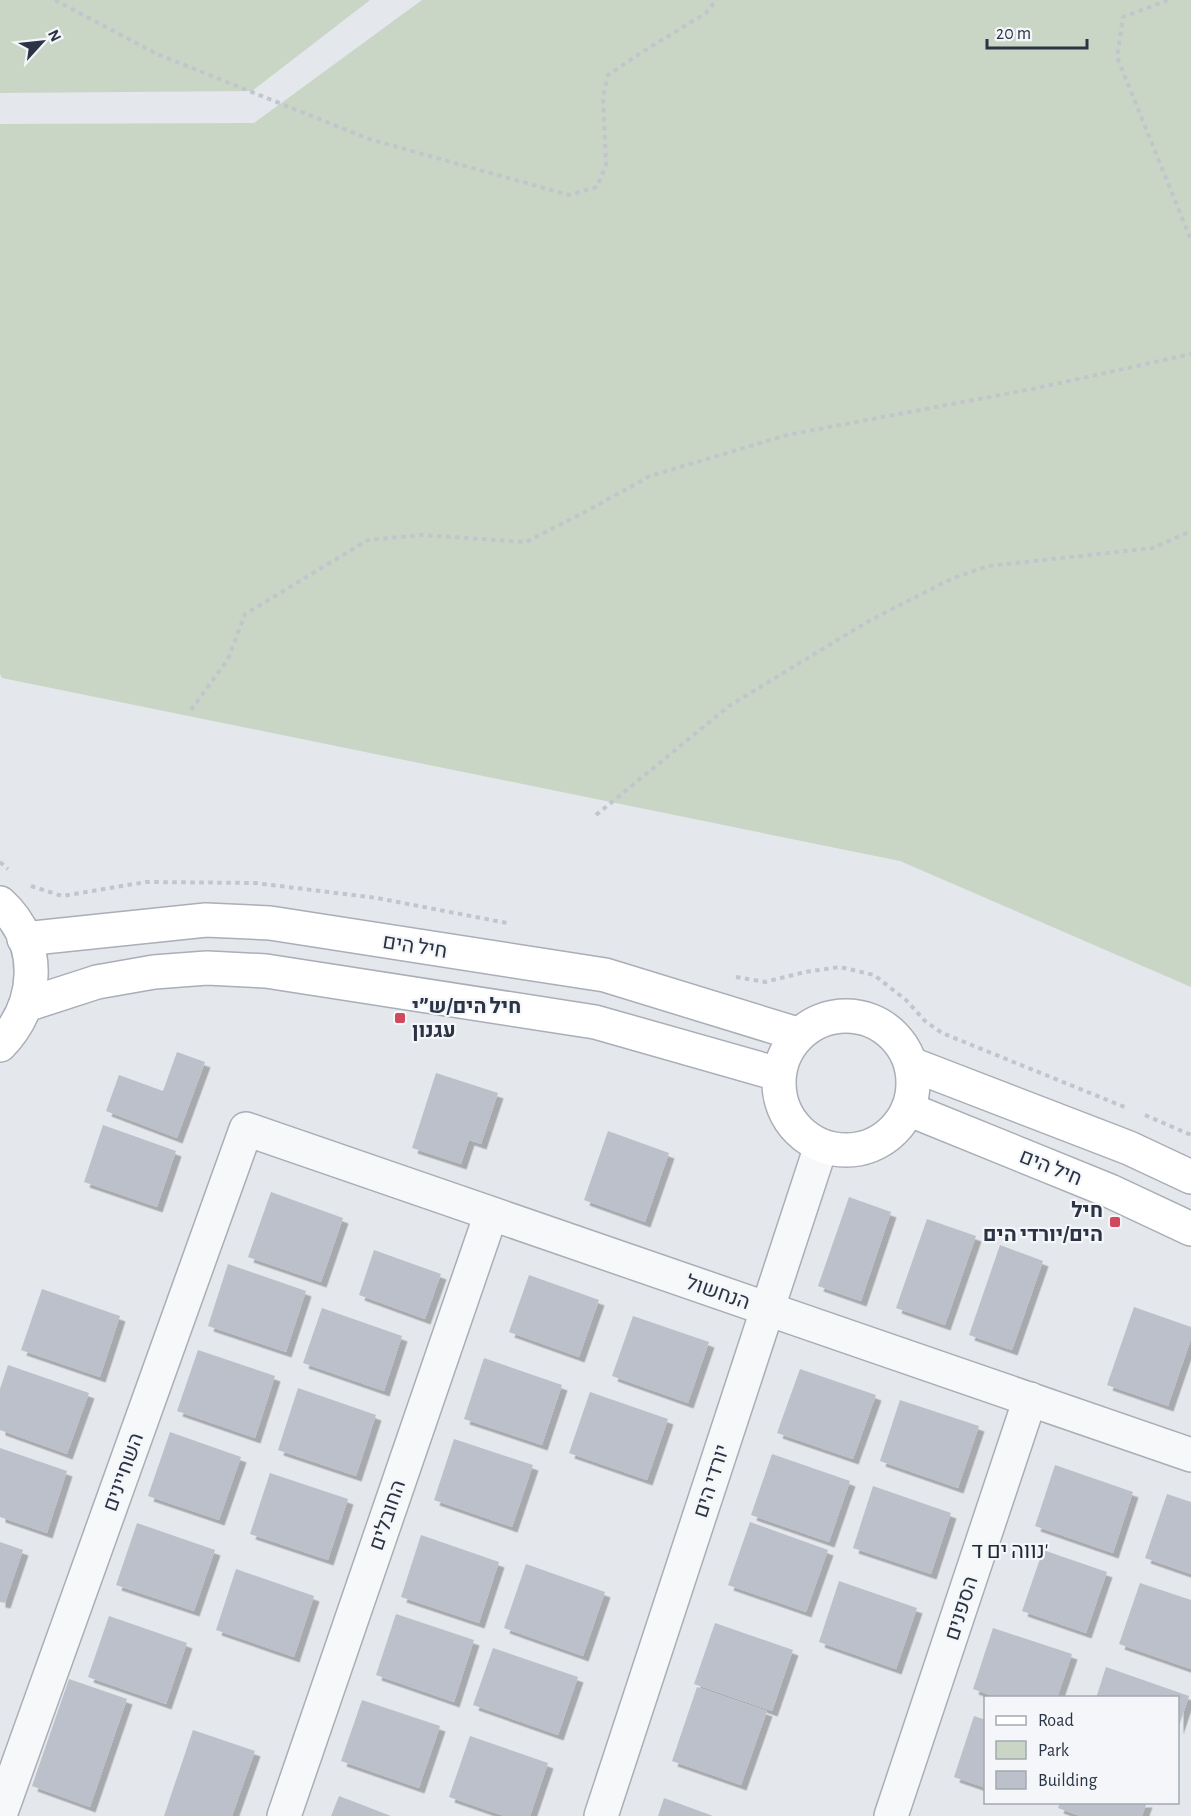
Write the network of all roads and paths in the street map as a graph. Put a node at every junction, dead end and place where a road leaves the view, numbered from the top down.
1 (55, 0) edge
2 (716, 0) edge
3 (1168, 0) edge
4 (1191, 240) edge
5 (1191, 354) edge
6 (1191, 531) edge
7 (191, 710) dead end
8 (596, 815) dead end
9 (0, 903) edge
10 (24, 939) junction
11 (26, 1005) junction
12 (797, 1034) junction
13 (0, 1046) edge
14 (911, 1064) junction
15 (778, 1074) junction
16 (908, 1109) junction
17 (246, 1129) joint
18 (821, 1146) junction
19 (1191, 1177) edge
20 (491, 1214) junction
21 (1191, 1229) edge
22 (768, 1309) junction
23 (1030, 1399) junction
24 (1191, 1455) edge
25 (1, 1815) edge
26 (284, 1816) edge
27 (601, 1816) edge
28 (891, 1816) edge

1 - 2 path
3 - 4 path
5 - 7 path
6 - 8 path
9 - 10 main road
10 - 11 main road
10 - 12 main road, חיל הים
11 - 13 main road
11 - 15 main road
12 - 14 main road
12 - 15 main road
14 - 16 main road
14 - 19 main road
15 - 18 main road
16 - 18 main road
16 - 21 main road, חיל הים
17 - 20 street, הנחשול
17 - 25 street, השחיינים
18 - 22 street, יורדי הים
20 - 22 street, הנחשול
20 - 26 street, החובלים
22 - 23 street, הנחשול
22 - 27 street, יורדי הים
23 - 24 street, הנחשול
23 - 28 street, הספנים

